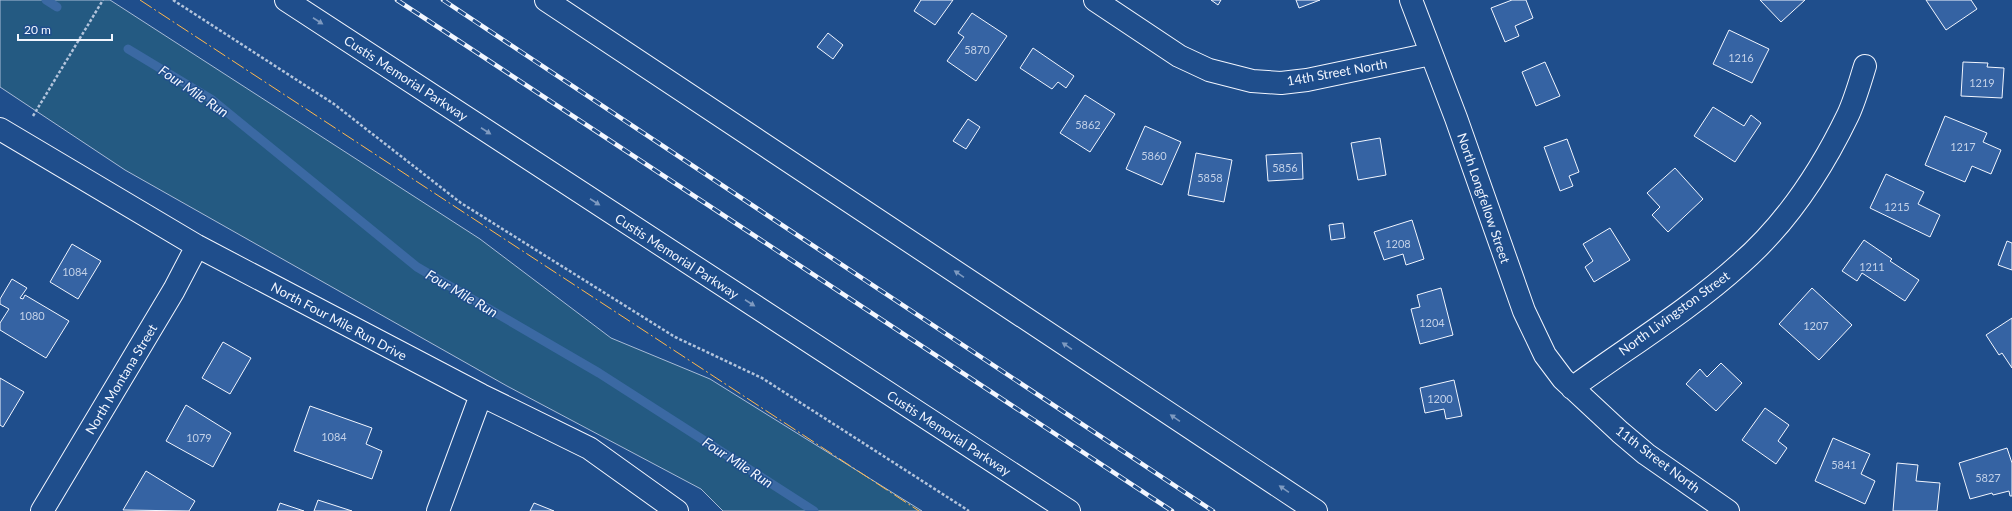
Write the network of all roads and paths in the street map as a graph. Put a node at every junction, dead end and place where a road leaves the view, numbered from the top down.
1 (103, 0) edge
2 (173, 0) edge
3 (286, 0) edge
4 (546, 0) edge
5 (1095, 0) edge
6 (1411, 0) edge
7 (1431, 54) junction
8 (1865, 66) dead end
9 (9, 135) edge
10 (197, 246) junction
11 (1572, 388) junction
12 (482, 395) junction
13 (42, 511) edge
14 (438, 511) edge
15 (677, 511) edge
16 (970, 511) edge
17 (1069, 511) edge
18 (1316, 511) edge
19 (1728, 511) edge

1 - 9 path
2 - 16 path
3 -> 17 main road, Custis Memorial Parkway
18 -> 4 main road
5 - 7 main road, 14th Street North
6 - 7 main road, North Longfellow Street
7 - 11 main road, North Longfellow Street
8 - 11 main road, North Livingston Street
9 - 10 main road, North Four Mile Run Drive
10 - 12 main road, North Four Mile Run Drive
10 - 13 main road, North Montana Street
11 - 19 main road, 11th Street North
12 - 14 main road
12 - 15 main road, North Four Mile Run Drive

